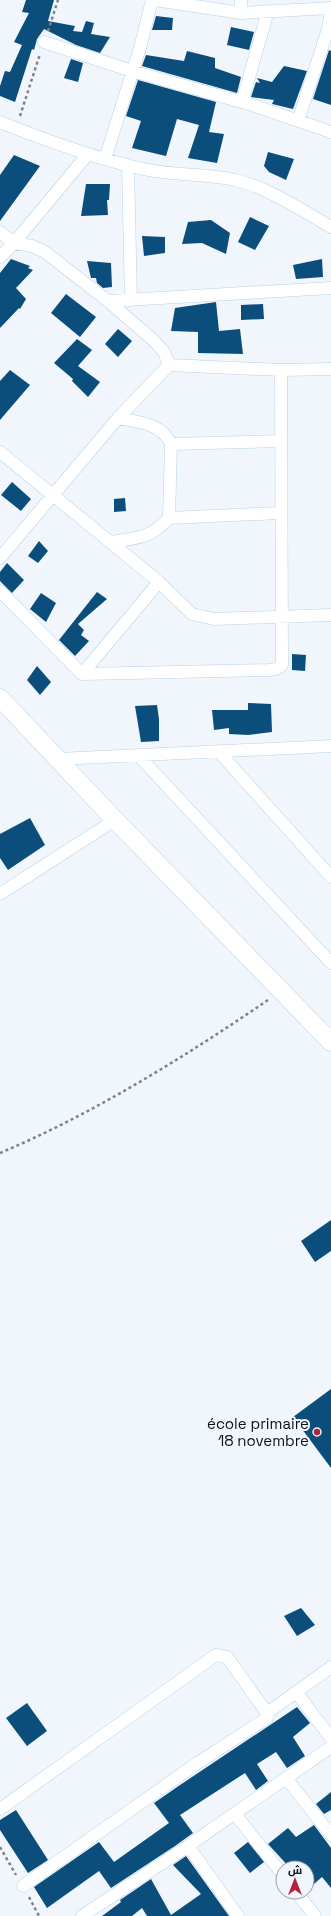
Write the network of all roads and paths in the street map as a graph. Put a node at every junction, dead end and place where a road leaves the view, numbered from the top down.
1 (58, 0) edge
2 (156, 0) edge
3 (241, 0) edge
4 (331, 8) edge
5 (268, 11) junction
6 (331, 11) edge
7 (241, 13) junction
8 (44, 42) junction
9 (132, 72) junction
10 (242, 102) junction
11 (298, 121) junction
12 (0, 122) edge
13 (16, 128) junction
14 (331, 132) edge
15 (88, 154) junction
16 (105, 159) junction
17 (128, 165) junction
18 (331, 227) edge
19 (0, 232) edge
20 (14, 244) junction
21 (0, 257) edge
22 (331, 288) edge
23 (131, 300) junction
24 (108, 301) junction
25 (169, 365) junction
26 (331, 369) edge
27 (280, 370) junction
28 (118, 418) junction
29 (280, 441) junction
30 (171, 444) junction
31 (0, 452) edge
32 (53, 495) junction
33 (280, 513) junction
34 (169, 518) junction
35 (110, 542) junction
36 (0, 558) edge
37 (159, 582) junction
38 (0, 591) edge
39 (331, 615) edge
40 (280, 616) junction
41 (82, 674) junction
42 (0, 698) edge
43 (331, 746) edge
44 (219, 752) junction
45 (138, 755) junction
46 (58, 759) junction
47 (115, 820) junction
48 (331, 878) edge
49 (0, 894) edge
50 (331, 963) edge
51 (281, 991) junction
52 (331, 1042) edge
53 (0, 1153) edge
54 (331, 1667) edge
55 (296, 1692) junction
56 (267, 1713) junction
57 (331, 1738) edge
58 (331, 1747) edge
59 (286, 1778) junction
60 (0, 1809) edge
61 (235, 1814) junction
62 (331, 1835) edge
63 (188, 1846) junction
64 (275, 1865) edge
65 (23, 1886) dead end
66 (302, 1900) edge
67 (82, 1916) edge
68 (238, 1916) edge
69 (315, 1916) edge

1 - 8 path
2 - 7 street
2 - 9 street
3 - 7 street
4 - 5 street
5 - 7 street
5 - 10 street
6 - 11 street
8 - 9 street
8 - 13 path
9 - 10 street
9 - 16 street
10 - 11 street
11 - 14 street
12 - 13 street
13 - 15 street
15 - 16 street
15 - 20 street
16 - 17 street
17 - 18 street
17 - 23 street
19 - 20 street
20 - 21 street
20 - 24 street
22 - 23 street
23 - 24 street
24 - 25 street
25 - 27 street
25 - 28 street
26 - 27 street
27 - 29 street
28 - 30 street
28 - 32 street
29 - 30 street
29 - 33 street
30 - 34 street
31 - 32 street
32 - 35 street
32 - 36 street
33 - 34 street
33 - 40 street
34 - 35 street
35 - 37 street
37 - 40 street
37 - 41 street
38 - 41 street
39 - 40 street
40 - 41 street
42 - 46 main road
43 - 44 street
44 - 45 street
44 - 48 street
45 - 46 street
45 - 50 street
46 - 47 main road
47 - 49 street
47 - 51 main road
51 - 52 main road
51 - 53 path
54 - 55 street
55 - 56 street
55 - 57 street
56 - 60 street
56 - 65 street
58 - 59 street
59 - 61 street
59 - 62 street
61 - 63 street
61 - 64 street
63 - 67 street
63 - 68 street
66 - 69 street

